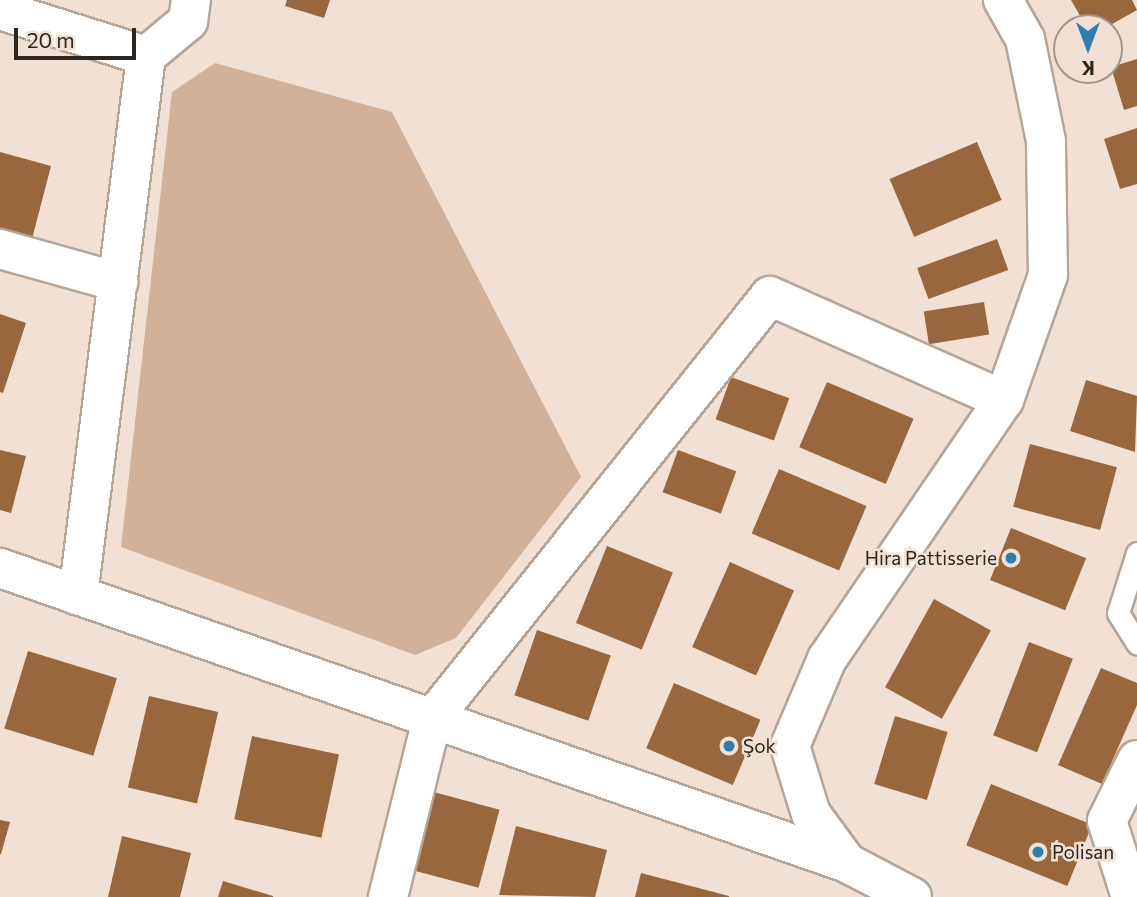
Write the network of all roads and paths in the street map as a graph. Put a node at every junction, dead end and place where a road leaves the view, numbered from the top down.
1 (191, 0) edge
2 (1003, 0) edge
3 (0, 10) edge
4 (146, 56) junction
5 (0, 250) edge
6 (118, 282) junction
7 (1004, 400) junction
8 (1137, 553) edge
9 (0, 568) edge
10 (78, 596) junction
11 (1137, 644) edge
12 (432, 719) junction
13 (1137, 760) edge
14 (848, 863) junction
15 (388, 897) edge
16 (912, 897) edge
17 (1131, 897) edge

1 - 4 street
2 - 7 street
3 - 4 street
4 - 6 street
5 - 6 street
6 - 10 street
7 - 12 street
7 - 14 street
8 - 11 lane
9 - 10 street
10 - 12 street
12 - 14 street
12 - 15 street
13 - 17 street
14 - 16 street

